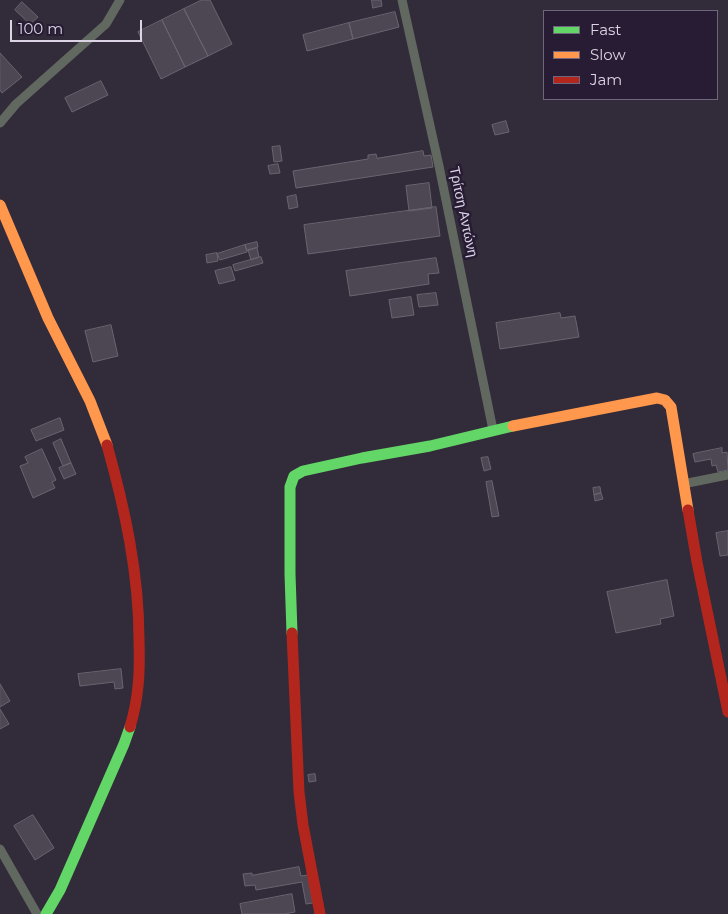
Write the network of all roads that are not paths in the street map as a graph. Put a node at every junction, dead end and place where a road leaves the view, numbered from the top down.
1 (120, 0) edge
2 (402, 0) edge
3 (0, 123) edge
4 (0, 205) edge
5 (493, 430) junction
6 (728, 476) edge
7 (683, 484) junction
8 (728, 712) edge
9 (0, 849) edge
10 (37, 914) edge
11 (46, 914) edge
12 (320, 914) edge

1 - 3 street
2 - 5 street, Τρίτση Αντώνη
4 - 11 street
5 - 7 street
5 - 12 street
6 - 7 street
7 - 8 street
9 - 10 street

